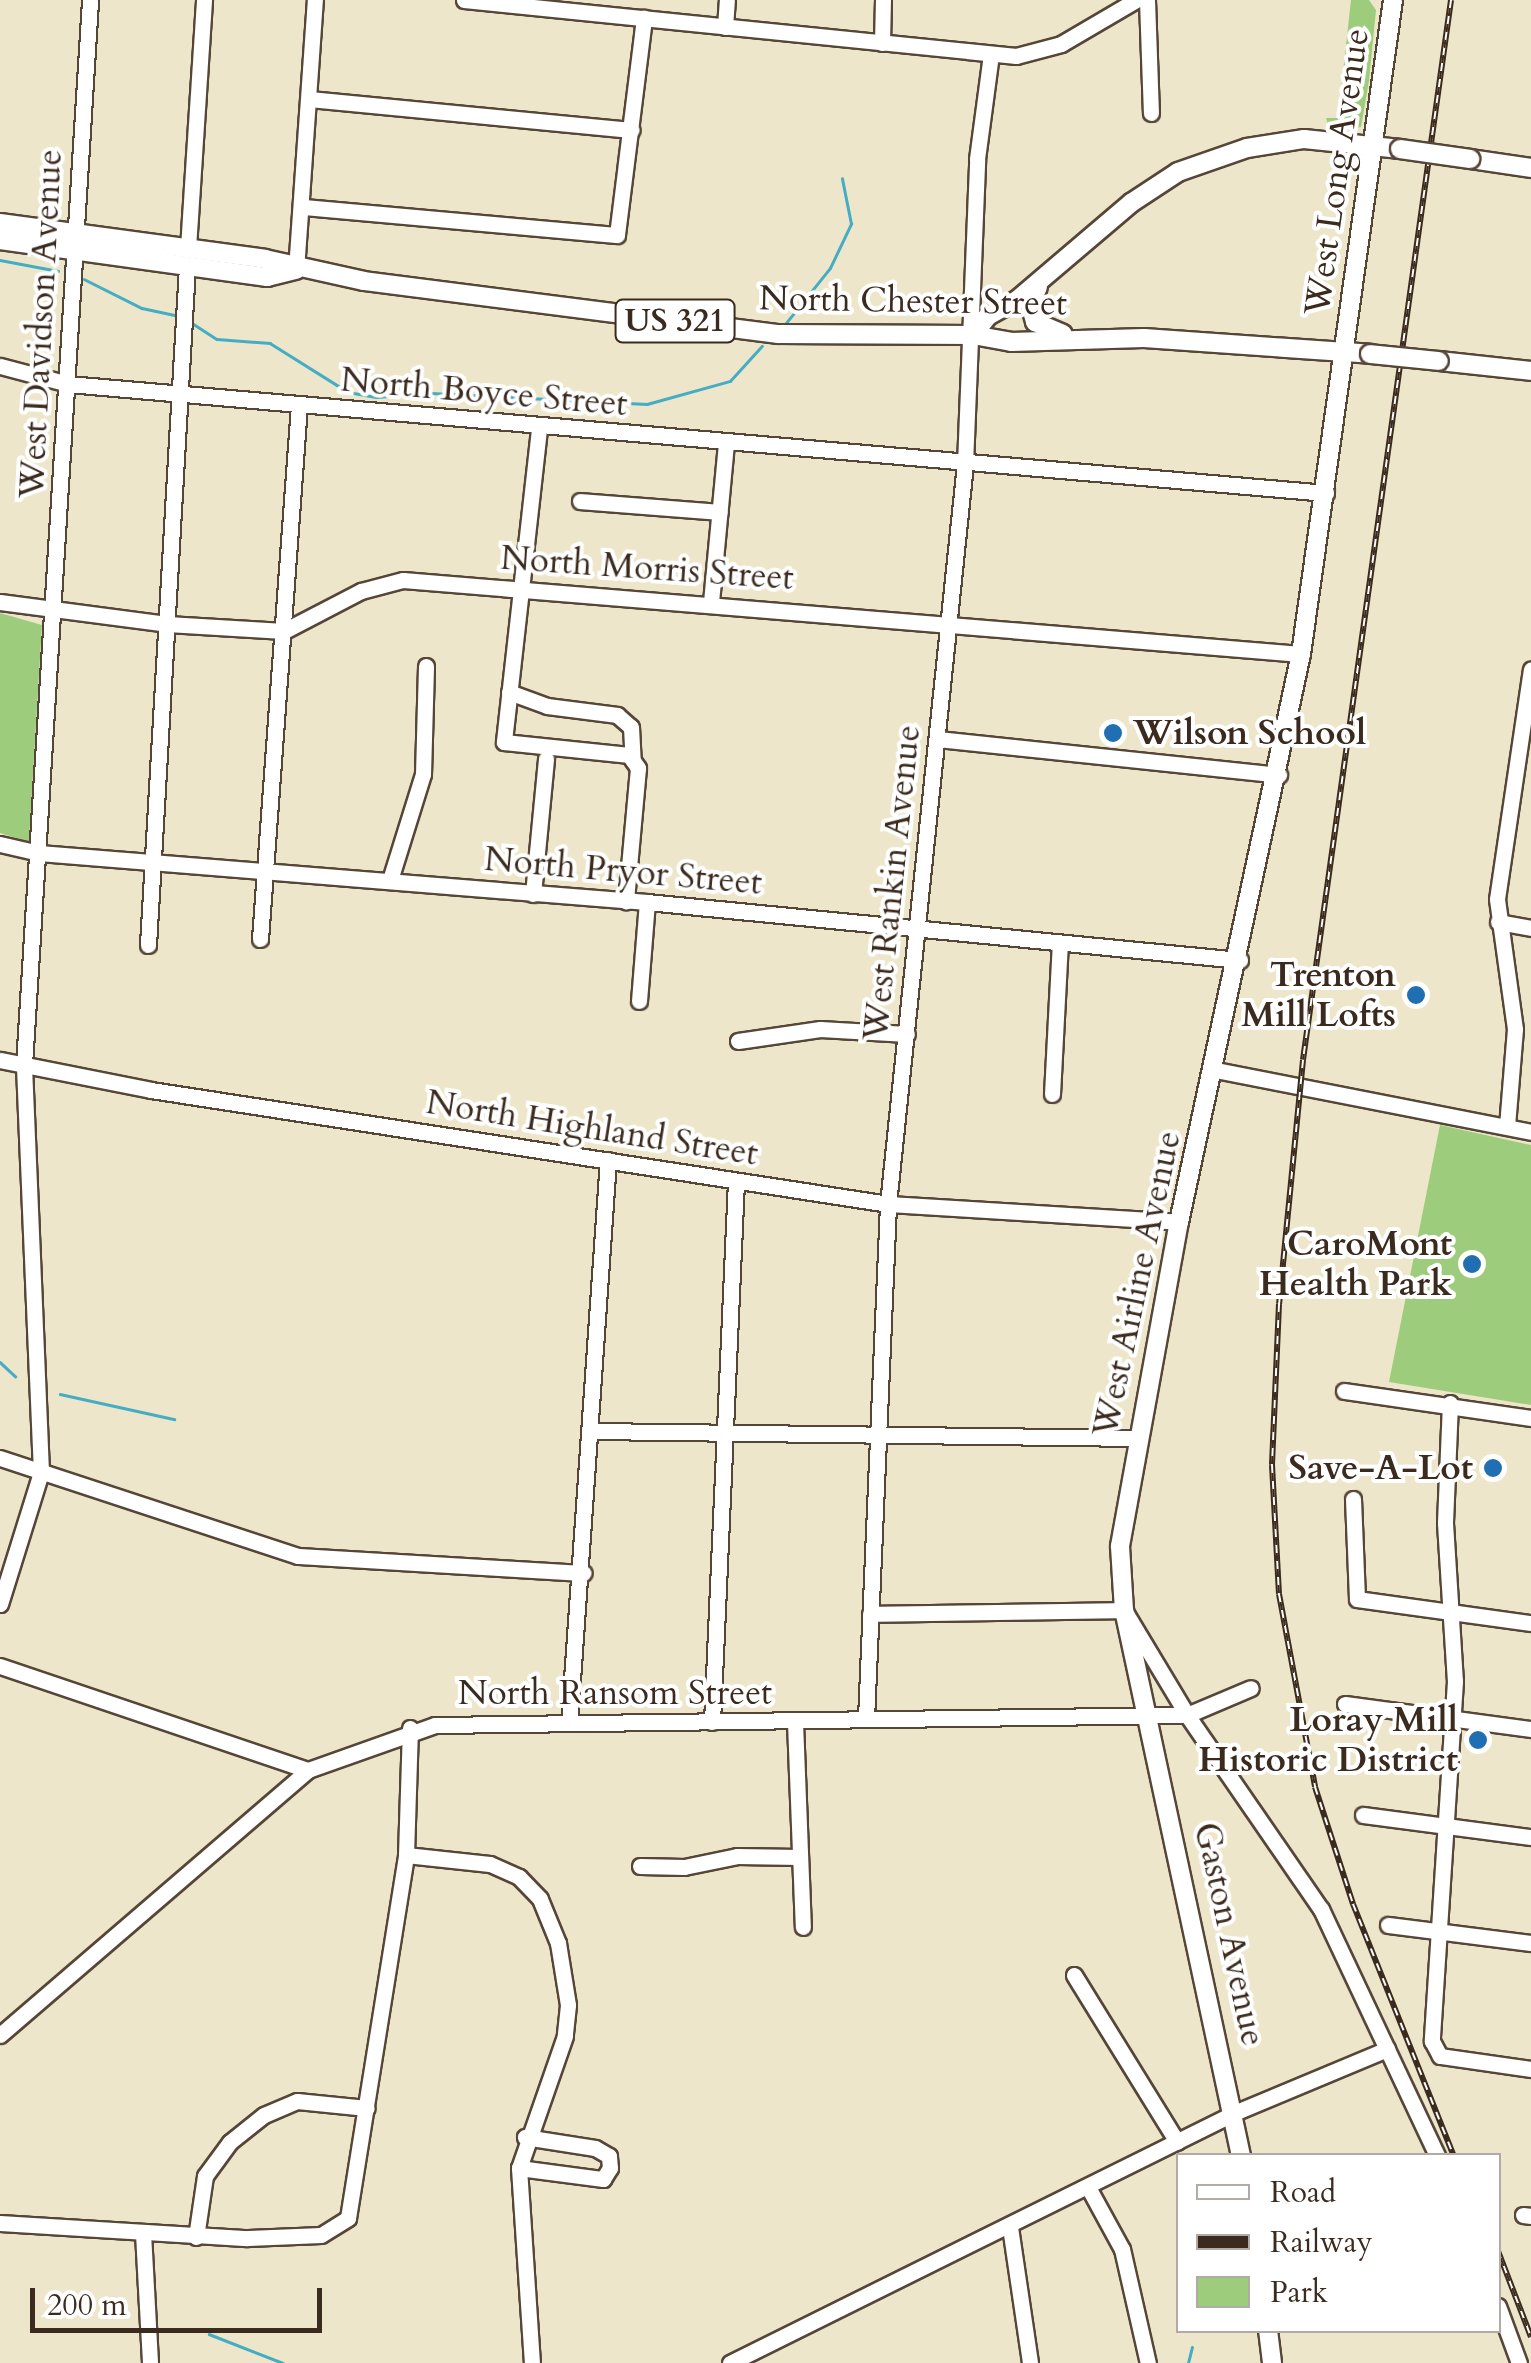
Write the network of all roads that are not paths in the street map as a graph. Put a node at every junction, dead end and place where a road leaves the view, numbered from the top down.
1 (90, 0) edge
2 (204, 0) edge
3 (315, 0) edge
4 (464, 0) edge
5 (727, 0) edge
6 (883, 0) edge
7 (1136, 0) edge
8 (1147, 0) edge
9 (1393, 0) edge
10 (530, 3) edge
11 (592, 6) edge
12 (644, 18) junction
13 (725, 27) junction
14 (882, 43) junction
15 (991, 54) junction
16 (309, 99) junction
17 (1150, 113) dead end
18 (632, 130) junction
19 (1375, 146) junction
20 (1531, 168) edge
21 (303, 206) junction
22 (0, 223) edge
23 (0, 240) edge
24 (75, 242) junction
25 (187, 257) junction
26 (296, 270) junction
27 (1041, 281) junction
28 (973, 335) junction
29 (1078, 338) junction
30 (1345, 352) junction
31 (0, 366) edge
32 (1531, 371) edge
33 (68, 384) junction
34 (180, 393) junction
35 (299, 406) junction
36 (539, 429) junction
37 (726, 442) junction
38 (965, 464) junction
39 (1326, 493) junction
40 (580, 501) dead end
41 (720, 512) junction
42 (522, 590) junction
43 (0, 602) edge
44 (711, 602) junction
45 (54, 613) junction
46 (948, 623) junction
47 (166, 624) junction
48 (284, 631) junction
49 (1302, 654) junction
50 (426, 666) dead end
51 (1531, 669) edge
52 (510, 692) junction
53 (938, 739) junction
54 (546, 759) dead end
55 (635, 764) junction
56 (1279, 775) junction
57 (1512, 798) junction
58 (1531, 800) edge
59 (0, 844) edge
60 (39, 854) junction
61 (154, 861) junction
62 (270, 870) junction
63 (390, 880) junction
64 (533, 894) junction
65 (626, 902) junction
66 (646, 902) junction
67 (1498, 922) junction
68 (920, 927) junction
69 (1531, 928) edge
70 (260, 939) dead end
71 (1060, 943) junction
72 (148, 945) dead end
73 (1240, 960) junction
74 (639, 1001) dead end
75 (907, 1034) junction
76 (738, 1041) dead end
77 (0, 1060) edge
78 (24, 1065) junction
79 (1216, 1070) junction
80 (1052, 1094) dead end
81 (1507, 1126) junction
82 (1531, 1132) edge
83 (608, 1160) junction
84 (736, 1181) junction
85 (888, 1204) junction
86 (1179, 1222) junction
87 (1344, 1390) dead end
88 (1450, 1403) junction
89 (1531, 1418) edge
90 (590, 1431) junction
91 (725, 1432) junction
92 (877, 1434) junction
93 (1138, 1438) junction
94 (0, 1458) edge
95 (41, 1472) junction
96 (1354, 1499) dead end
97 (582, 1573) junction
98 (0, 1604) edge
99 (1124, 1610) junction
100 (1452, 1612) junction
101 (870, 1614) junction
102 (1531, 1623) edge
103 (0, 1666) edge
104 (1251, 1688) dead end
105 (1344, 1704) dead end
106 (1187, 1715) junction
107 (1149, 1716) junction
108 (1454, 1718) junction
109 (866, 1719) junction
110 (712, 1722) junction
111 (794, 1722) junction
112 (570, 1723) junction
113 (410, 1728) junction
114 (1531, 1729) edge
115 (308, 1770) junction
116 (1363, 1815) dead end
117 (1446, 1826) junction
118 (1531, 1837) edge
119 (406, 1855) junction
120 (799, 1857) junction
121 (640, 1866) dead end
122 (1388, 1926) dead end
123 (802, 1928) dead end
124 (1438, 1932) junction
125 (1531, 1944) edge
126 (1074, 1975) dead end
127 (0, 2035) edge
128 (1387, 2049) junction
129 (1531, 2069) edge
130 (366, 2108) junction
131 (1234, 2112) junction
132 (524, 2137) junction
133 (1177, 2142) junction
134 (1241, 2153) edge
135 (1436, 2153) edge
136 (519, 2168) junction
137 (1088, 2187) junction
138 (0, 2223) edge
139 (1010, 2227) junction
140 (143, 2233) junction
141 (196, 2236) junction
142 (1501, 2314) edge
143 (1268, 2333) edge
144 (150, 2363) edge
145 (532, 2363) edge
146 (730, 2363) edge
147 (1030, 2363) edge
148 (1148, 2363) edge
149 (1272, 2363) edge
150 (1519, 2363) edge

1 - 24 street, West Davidson Avenue
2 - 25 street
3 - 16 street
4 - 10 street
5 - 13 street
6 - 14 street
7 - 15 street
8 - 17 street
9 - 19 main road, West Long Avenue
10 - 11 street
11 - 12 street
12 - 13 street
12 - 18 street
13 - 14 street
14 - 15 street
15 - 28 street, West Rankin Avenue
16 - 18 street
16 - 21 street
18 - 21 street
19 - 20 main road, bridge
19 - 27 main road
19 - 30 main road, West Long Avenue
21 - 26 street
22 - 24 main road, North Chester Street / US 321
23 - 24 main road, North Chester Street / US 321
24 - 25 main road, North Chester Street / US 321
24 - 33 street, West Davidson Avenue
25 - 26 main road, North Chester Street / US 321
25 - 34 street
26 - 28 main road, North Chester Street / US 321
27 - 28 main road
27 - 29 main road
28 - 29 main road, North Chester Street / US 321
28 - 38 street, West Rankin Avenue
29 - 30 main road, North Chester Street / US 321
30 - 32 main road, North Chester Street / US 321, bridge
30 - 39 main road, West Airline Avenue
31 - 33 street, North Boyce Street
33 - 34 street, North Boyce Street
33 - 45 street, West Davidson Avenue
34 - 35 street, North Boyce Street
34 - 47 street
35 - 36 street, North Boyce Street
35 - 48 street
36 - 37 street, North Boyce Street
36 - 42 street
37 - 38 street, North Boyce Street
37 - 41 street
38 - 39 street, North Boyce Street
38 - 46 street, West Rankin Avenue
39 - 49 main road, West Airline Avenue
40 - 41 street
41 - 44 street
42 - 44 street, North Morris Street
42 - 48 street, North Morris Street
42 - 52 street
43 - 45 street, North Morris Street
44 - 46 street, North Morris Street
45 - 47 street, North Morris Street
45 - 60 street, West Davidson Avenue
46 - 49 street, North Morris Street
46 - 53 street, West Rankin Avenue
47 - 48 street, North Morris Street
47 - 61 street
48 - 62 street
49 - 56 main road, West Airline Avenue
50 - 63 street
51 - 57 street
52 - 55 street
52 - 55 street
53 - 56 street
53 - 68 street, West Rankin Avenue
54 - 64 street
55 - 65 street
56 - 73 main road, West Airline Avenue
57 - 58 street
57 - 67 street
59 - 60 street, North Pryor Street
60 - 61 street, North Pryor Street
60 - 78 street, West Davidson Avenue
61 - 62 street, North Pryor Street
61 - 72 street
62 - 63 street, North Pryor Street
62 - 70 street
63 - 64 street, North Pryor Street
64 - 65 street, North Pryor Street
65 - 66 street, North Pryor Street
66 - 68 street, North Pryor Street
66 - 74 street
67 - 69 street
67 - 81 street
68 - 71 street, North Pryor Street
68 - 75 street, West Rankin Avenue
71 - 73 street, North Pryor Street
71 - 80 street
73 - 79 main road, West Airline Avenue
75 - 76 street
75 - 85 street, West Rankin Avenue
77 - 78 street, North Highland Street
78 - 83 street, North Highland Street
78 - 95 street, West Davidson Avenue
79 - 81 street
79 - 86 main road, West Airline Avenue
81 - 82 street
83 - 84 street, North Highland Street
83 - 90 street
84 - 85 street, North Highland Street
84 - 91 street
85 - 86 street, North Highland Street
85 - 92 street, West Rankin Avenue
86 - 93 main road, West Airline Avenue
87 - 88 street
88 - 89 street
88 - 100 street
90 - 91 street
90 - 97 street
91 - 92 street
91 - 110 street
92 - 93 street
92 - 101 street, West Rankin Avenue
93 - 99 main road, West Airline Avenue
94 - 95 street
95 - 97 street
95 - 98 street, West Davidson Avenue
96 - 100 street
97 - 112 street
99 - 101 street
99 - 106 street, West Airline Avenue
99 - 107 main road, Gaston Avenue
100 - 102 street
100 - 108 street
101 - 109 street, West Rankin Avenue
103 - 115 street
104 - 106 street, North Ransom Street
105 - 108 street
106 - 107 street, North Ransom Street
106 - 128 street, West Airline Avenue
107 - 109 street, North Ransom Street
107 - 131 main road, Gaston Avenue
108 - 114 street
108 - 117 street
109 - 111 street, North Ransom Street
110 - 111 street, North Ransom Street
110 - 112 street, North Ransom Street
111 - 120 street
112 - 113 street, North Ransom Street
113 - 115 street, North Ransom Street
113 - 119 street
115 - 127 street, North Ransom Street
116 - 117 street
117 - 118 street
117 - 124 street
119 - 130 street
119 - 132 street
120 - 121 street
120 - 123 street
122 - 124 street
124 - 125 street
124 - 129 street
126 - 133 street
128 - 131 street
128 - 135 street, West Airline Avenue
130 - 141 street
130 - 141 street
131 - 133 street
131 - 134 main road, Gaston Avenue
132 - 136 street
132 - 136 street
133 - 137 street
136 - 145 street
137 - 139 street
137 - 148 street
138 - 140 street
139 - 146 street
139 - 147 street
140 - 141 street
140 - 144 street
142 - 150 street
143 - 149 main road

